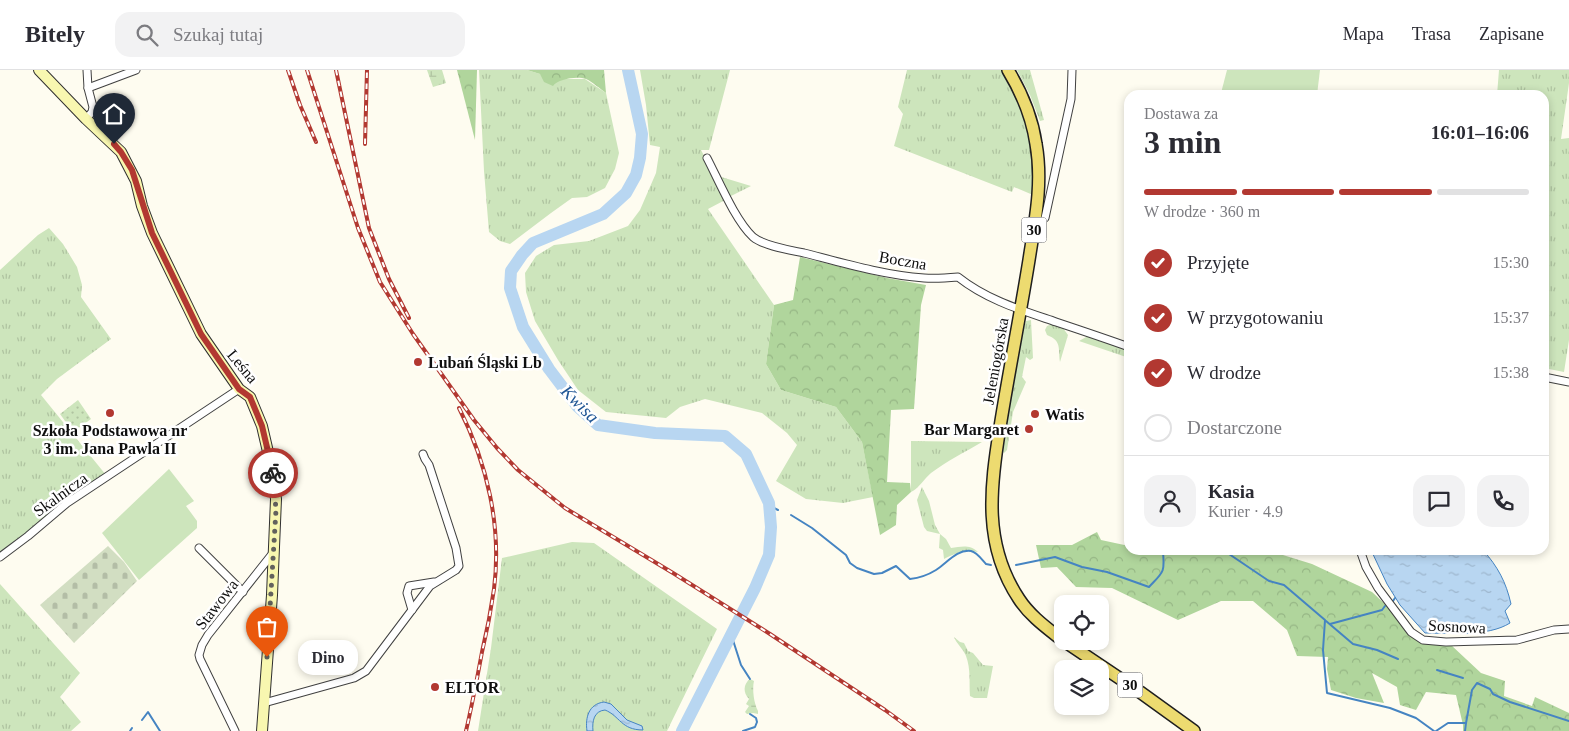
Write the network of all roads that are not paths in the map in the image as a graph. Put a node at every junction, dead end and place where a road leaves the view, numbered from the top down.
1 (39, 70) edge
2 (86, 70) edge
3 (136, 70) edge
4 (1008, 70) edge
5 (1072, 70) edge
6 (88, 88) junction
7 (86, 119) junction
8 (707, 158) dead end
9 (1045, 218) dead end
10 (1021, 310) junction
11 (1124, 345) edge
12 (1549, 378) edge
13 (1569, 382) edge
14 (239, 389) junction
15 (424, 454) dead end
16 (199, 548) dead end
17 (274, 553) junction
18 (1362, 555) edge
19 (0, 557) edge
20 (437, 582) junction
21 (243, 592) junction
22 (412, 610) junction
23 (1569, 629) edge
24 (1054, 634) edge
25 (1077, 650) edge
26 (264, 703) junction
27 (235, 731) edge
28 (262, 731) edge
29 (1194, 731) edge

1 - 7 main road, Leśna
2 - 6 street
3 - 6 street
4 - 10 main road, Jeleniogórska / 30
5 - 9 street
6 - 7 street
7 - 14 main road, Leśna
8 - 10 street, Boczna
10 - 11 street, Boczna
10 - 24 main road, Jeleniogórska / 30
12 - 13 street
14 - 17 main road, Leśna
14 - 19 street, Skalnicza
15 - 20 street
16 - 21 street
17 - 21 street, Stawowa
17 - 26 main road, Leśna
18 - 23 street, Sosnowa
20 - 22 street
20 - 22 street
21 - 27 street, Stawowa
22 - 26 street
25 - 29 main road, Jeleniogórska / 30
26 - 28 main road, Leśna

